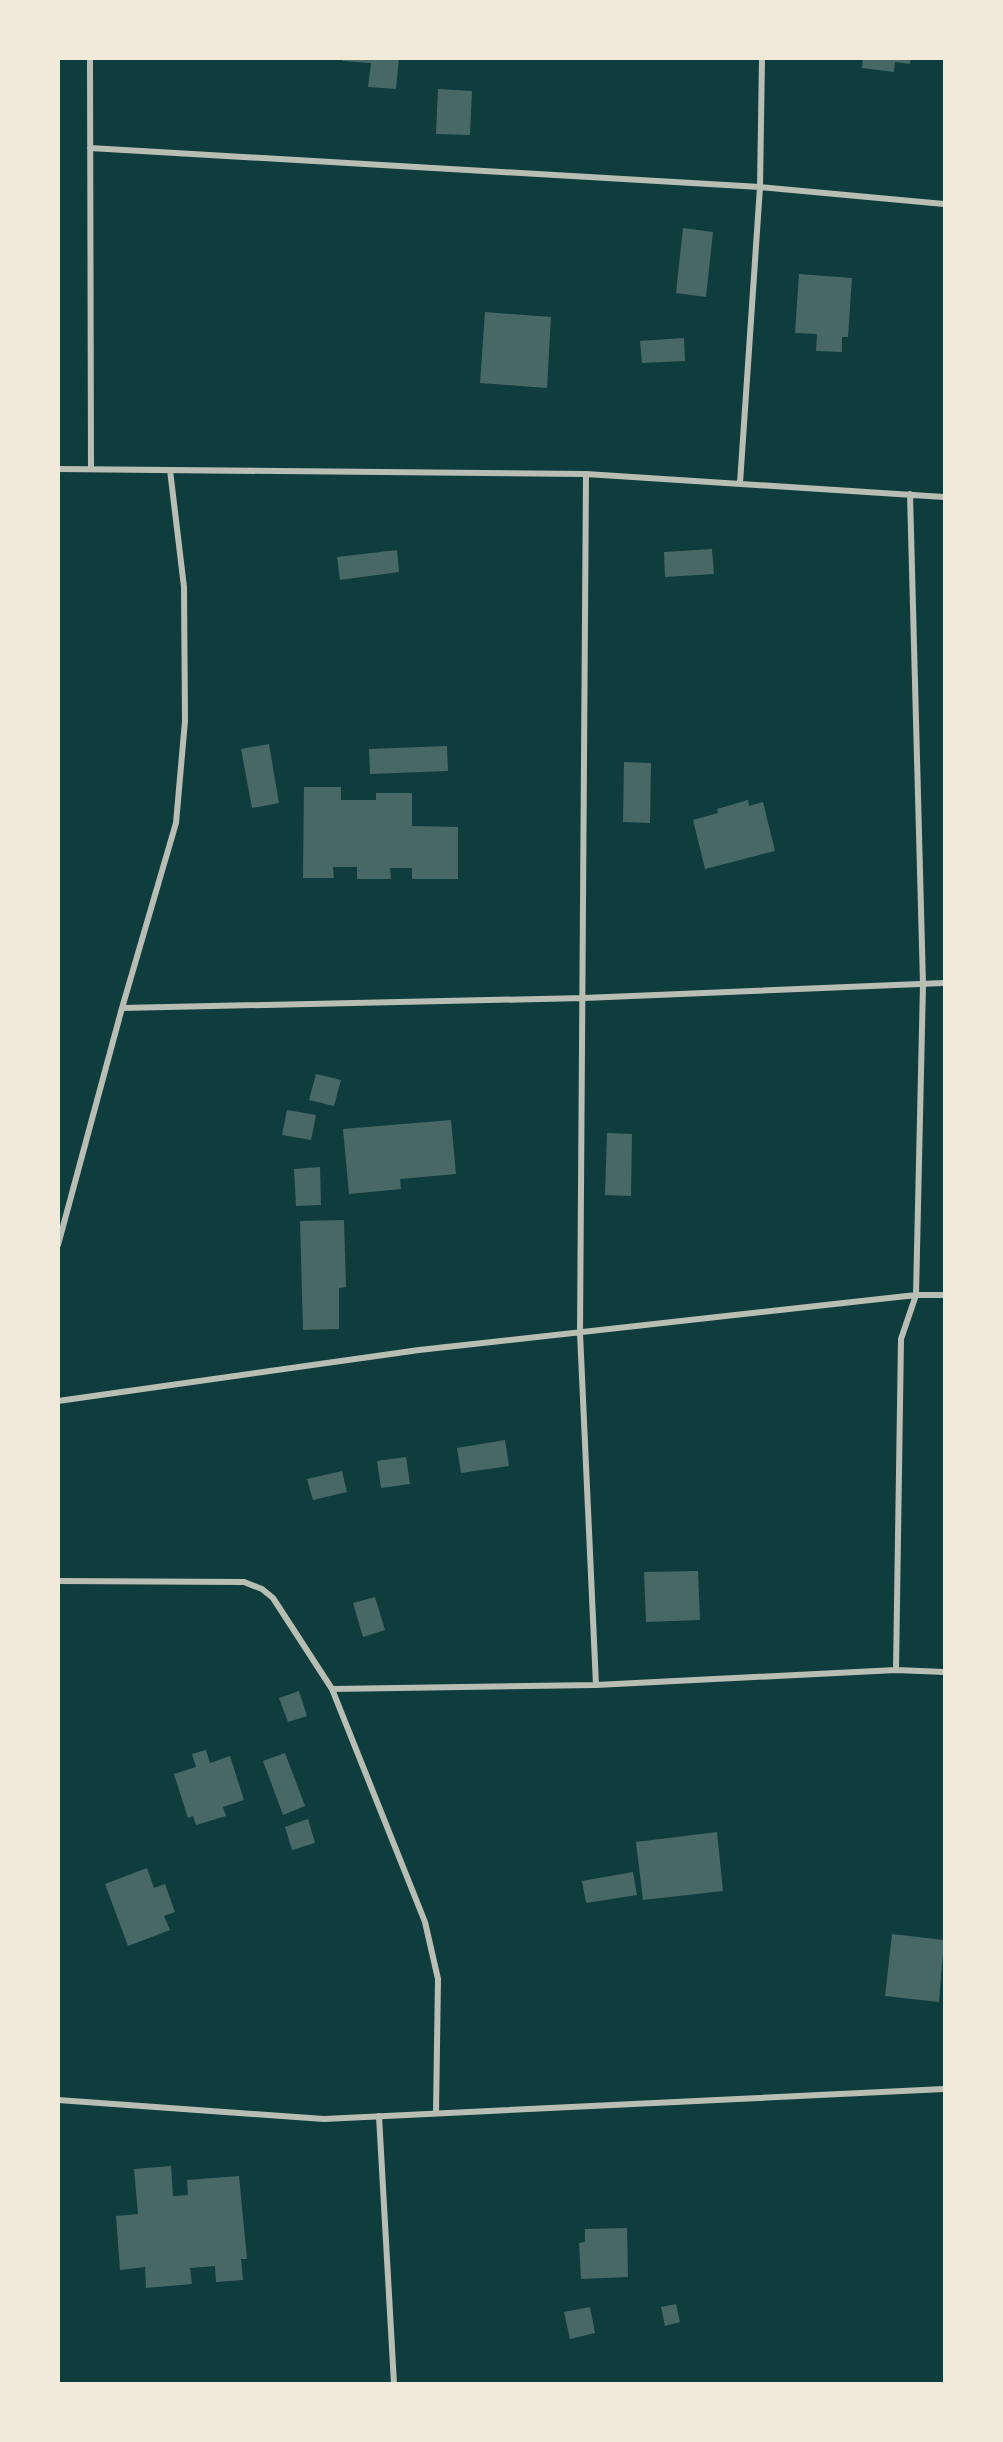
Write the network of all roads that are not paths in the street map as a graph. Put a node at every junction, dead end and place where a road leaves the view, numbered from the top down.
1 (90, 58) edge
2 (762, 58) edge
3 (90, 148) junction
4 (760, 187) junction
5 (945, 204) edge
6 (58, 469) edge
7 (91, 469) junction
8 (170, 470) junction
9 (586, 474) junction
10 (740, 483) junction
11 (910, 494) junction
12 (945, 497) edge
13 (923, 984) junction
14 (945, 984) edge
15 (584, 998) junction
16 (122, 1008) junction
17 (58, 1245) edge
18 (916, 1295) junction
19 (945, 1295) edge
20 (580, 1333) junction
21 (58, 1401) edge
22 (58, 1581) edge
23 (896, 1670) junction
24 (945, 1672) edge
25 (596, 1685) junction
26 (332, 1689) junction
27 (945, 2089) edge
28 (58, 2100) edge
29 (436, 2113) junction
30 (379, 2116) junction
31 (394, 2384) edge

1 - 3 street
2 - 4 street
3 - 4 street
3 - 7 street
4 - 5 street
4 - 10 street
6 - 7 street
7 - 8 street
8 - 9 street
8 - 16 street
9 - 10 street
9 - 15 street
10 - 11 street
11 - 12 street
11 - 13 street
13 - 14 street
13 - 15 street
13 - 18 street
15 - 16 street
15 - 20 street
16 - 17 street
18 - 19 street
18 - 20 street
18 - 23 street
20 - 21 street
20 - 25 street
22 - 26 street
23 - 24 street
23 - 25 street
25 - 26 street
26 - 29 street
27 - 29 street
28 - 30 street
29 - 30 street
30 - 31 street

